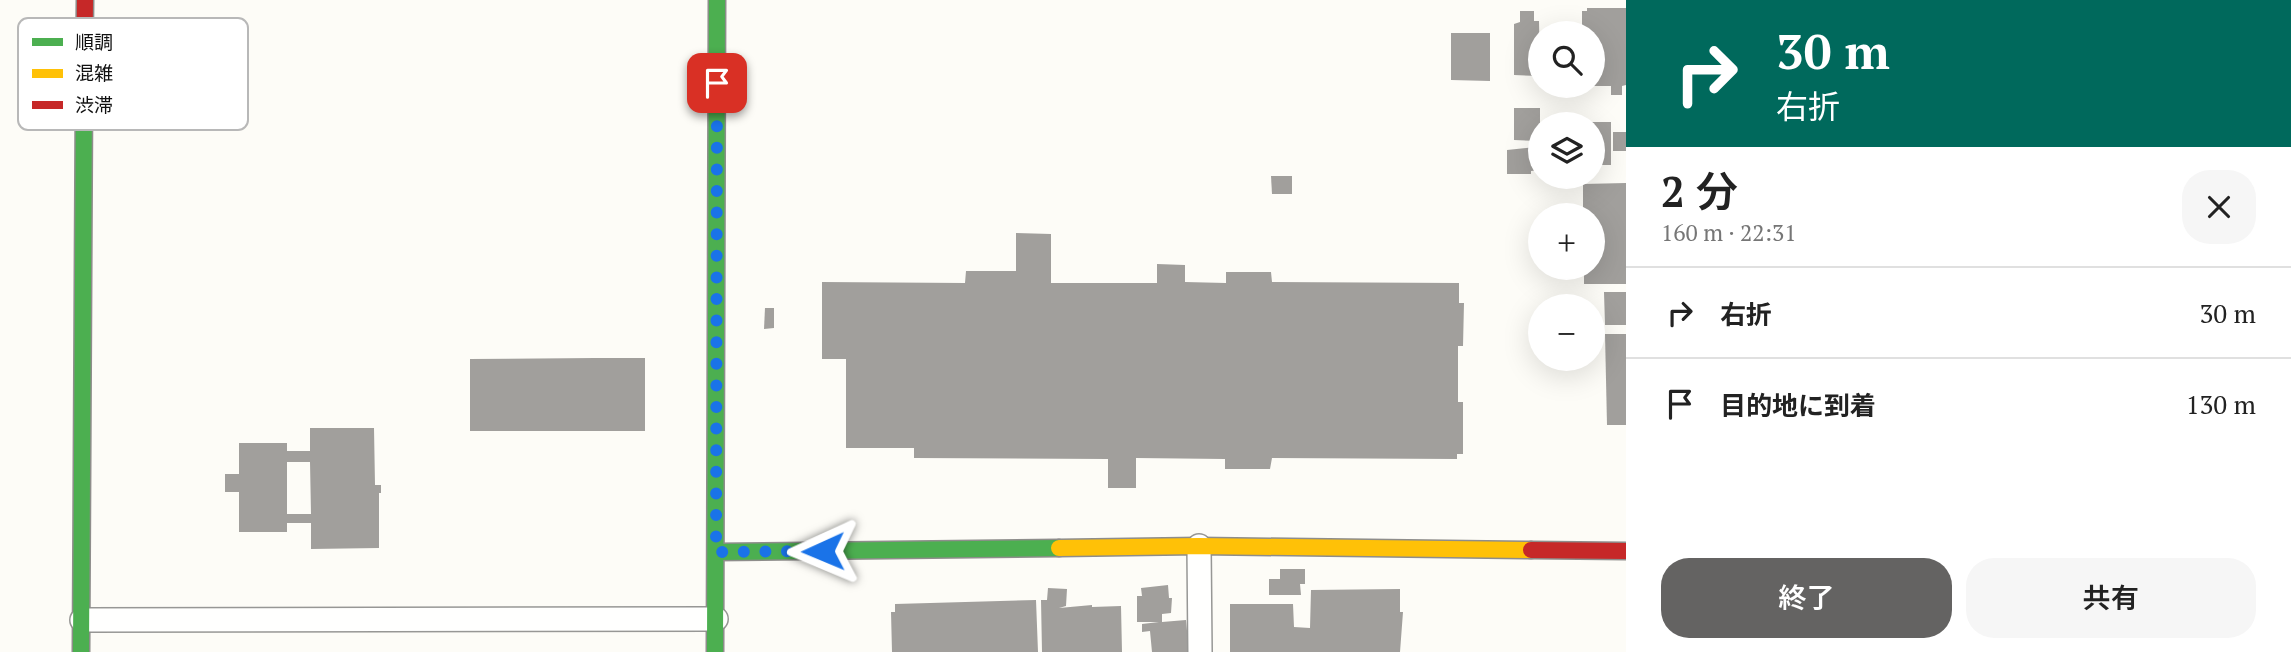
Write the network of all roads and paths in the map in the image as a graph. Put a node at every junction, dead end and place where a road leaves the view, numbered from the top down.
1 (85, 0) edge
2 (717, 0) edge
3 (85, 18) edge
4 (84, 130) edge
5 (1199, 547) junction
6 (1626, 551) edge
7 (716, 552) junction
8 (716, 619) junction
9 (82, 621) junction
10 (81, 652) edge
11 (715, 652) edge
12 (1200, 652) edge

1 - 3 street
2 - 7 street
4 - 9 street
5 - 6 street
5 - 7 street
5 - 12 street
7 - 8 street
8 - 9 street
8 - 11 street
9 - 10 street

